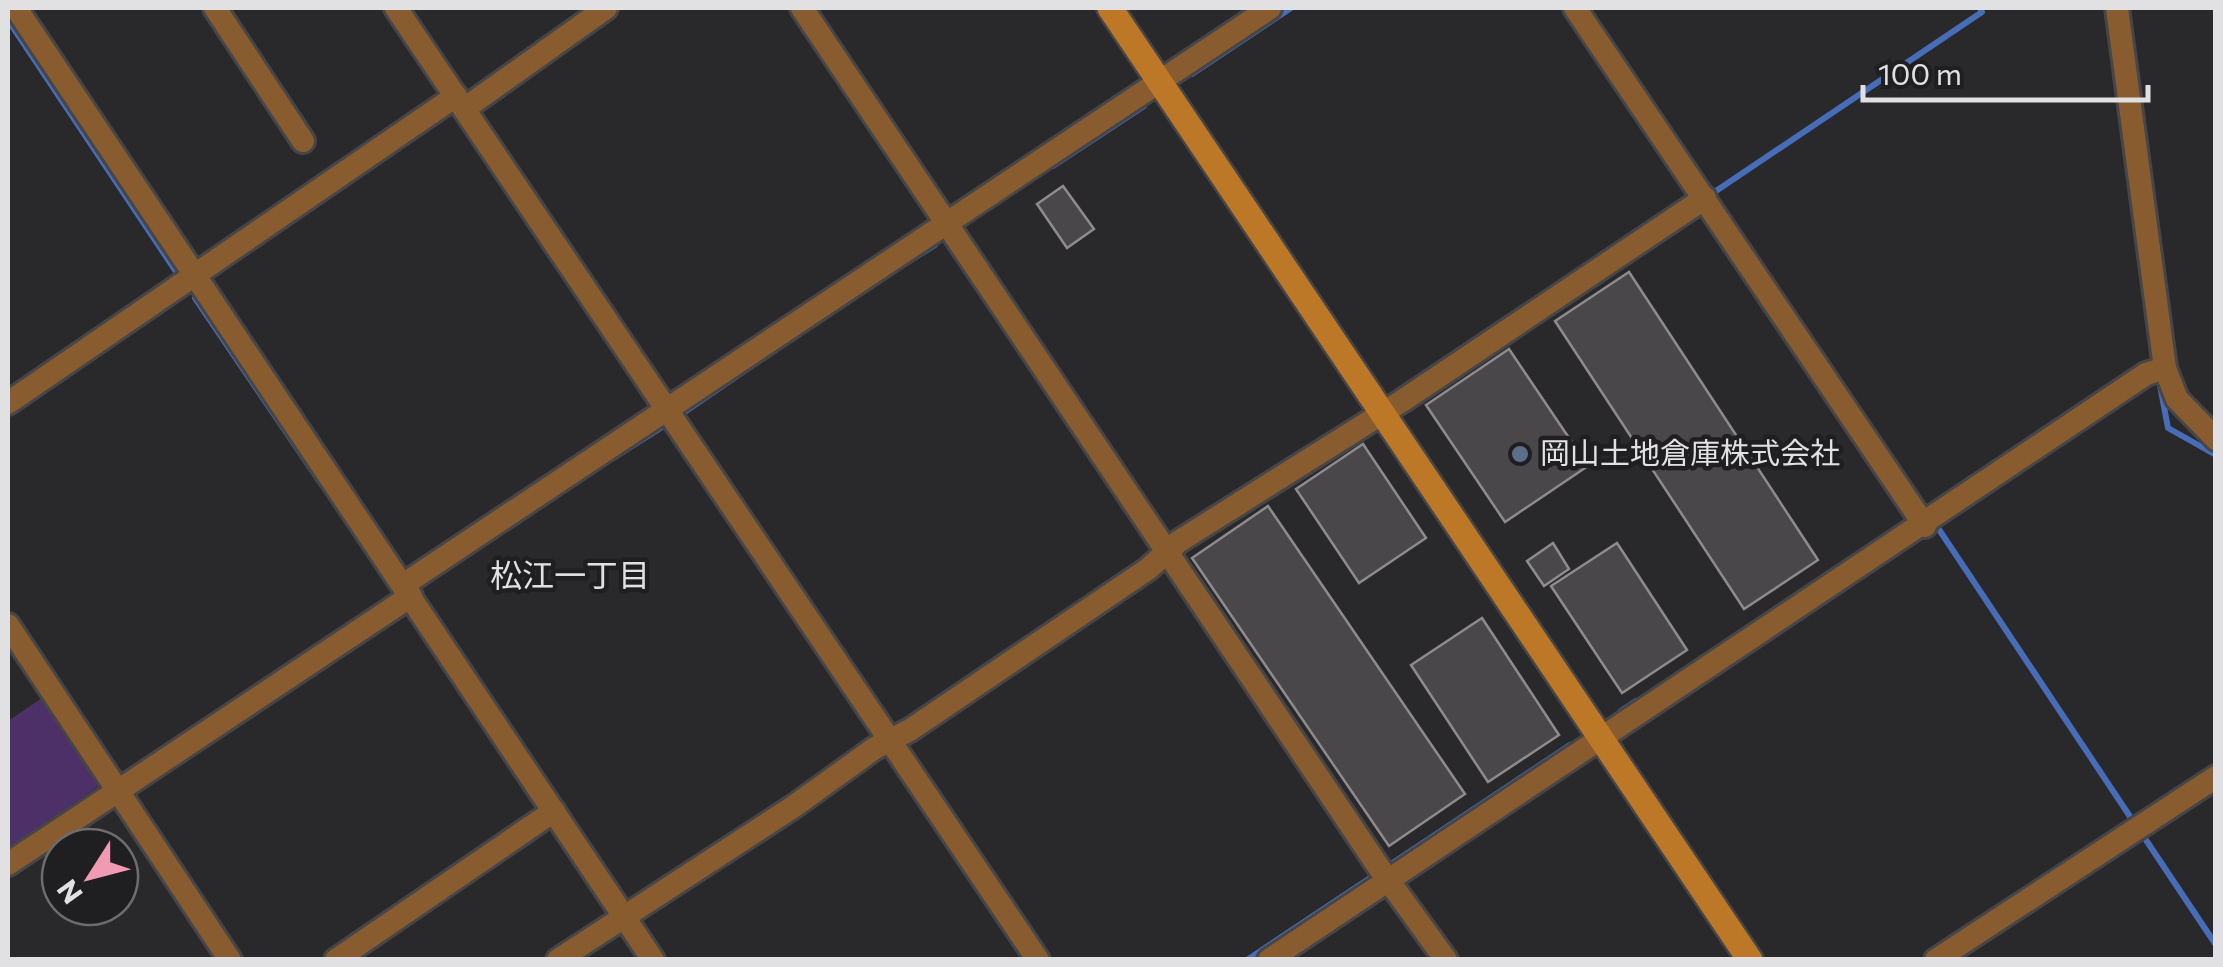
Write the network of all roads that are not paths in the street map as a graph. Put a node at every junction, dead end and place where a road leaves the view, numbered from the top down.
1 (16, 8) edge
2 (214, 8) edge
3 (396, 8) edge
4 (606, 8) edge
5 (802, 8) edge
6 (1110, 8) edge
7 (1270, 8) edge
8 (1575, 8) edge
9 (2117, 8) edge
10 (1159, 80) junction
11 (460, 102) junction
12 (302, 141) dead end
13 (1705, 198) junction
14 (945, 230) junction
15 (194, 276) junction
16 (2157, 371) junction
17 (8, 403) edge
18 (666, 409) junction
19 (1382, 413) junction
20 (2216, 438) edge
21 (1925, 518) junction
22 (1162, 558) junction
23 (407, 590) junction
24 (8, 625) edge
25 (1602, 740) junction
26 (890, 742) junction
27 (2216, 777) edge
28 (118, 791) junction
29 (554, 811) junction
30 (8, 864) edge
31 (1382, 878) junction
32 (624, 917) junction
33 (230, 960) edge
34 (336, 960) edge
35 (558, 960) edge
36 (653, 960) edge
37 (1038, 960) edge
38 (1268, 960) edge
39 (1446, 960) edge
40 (1750, 960) edge
41 (1936, 960) edge

1 - 15 street
2 - 12 street
3 - 11 street
4 - 11 street
5 - 14 street
6 - 10 street
7 - 10 street
8 - 13 street
9 - 16 street
10 - 14 street
10 - 19 street
11 - 15 street
11 - 18 street
13 - 19 street
13 - 21 street
14 - 18 street
14 - 22 street
15 - 17 street
15 - 23 street
16 - 20 street
16 - 21 street
18 - 23 street
18 - 26 street
19 - 22 street
19 - 25 street
21 - 25 street
22 - 26 street
22 - 31 street
23 - 28 street
23 - 29 street
24 - 28 street
25 - 31 street
25 - 40 street
26 - 32 street
26 - 37 street
27 - 41 street
28 - 30 street
28 - 33 street
29 - 32 street
29 - 34 street
31 - 38 street
31 - 39 street
32 - 35 street
32 - 36 street

